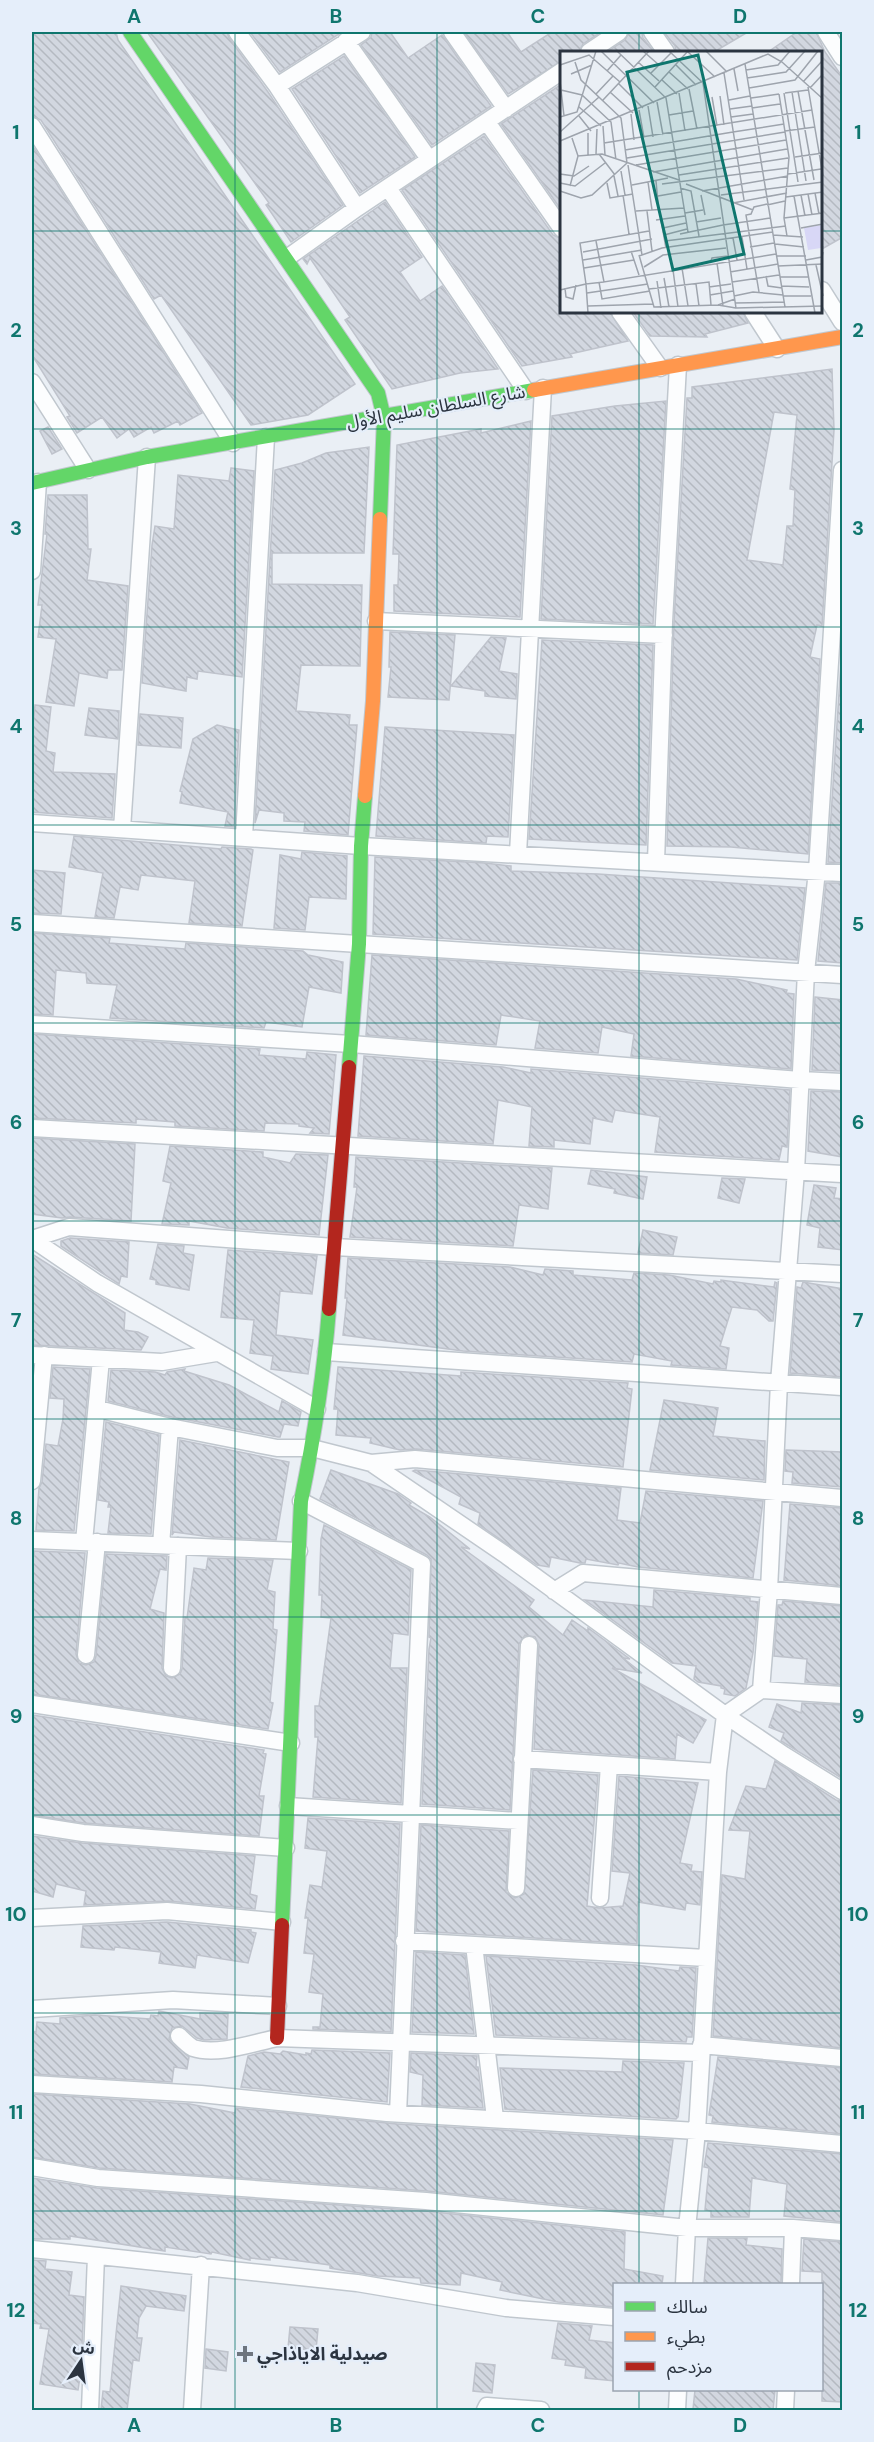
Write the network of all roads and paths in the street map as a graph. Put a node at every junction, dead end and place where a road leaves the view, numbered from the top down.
1 (130, 32) edge
2 (237, 32) edge
3 (362, 32) edge
4 (452, 32) edge
5 (619, 32) edge
6 (652, 32) edge
7 (826, 32) edge
8 (346, 41) junction
9 (590, 51) edge
10 (665, 51) edge
11 (843, 57) edge
12 (560, 72) edge
13 (277, 86) junction
14 (506, 109) junction
15 (487, 122) junction
16 (32, 126) edge
17 (429, 159) junction
18 (388, 188) junction
19 (357, 207) junction
20 (560, 226) edge
21 (287, 258) junction
22 (823, 292) edge
23 (621, 314) edge
24 (754, 314) edge
25 (843, 322) edge
26 (843, 337) edge
27 (777, 349) junction
28 (678, 365) junction
29 (660, 368) junction
30 (32, 382) edge
31 (534, 390) junction
32 (384, 418) junction
33 (266, 437) junction
34 (233, 443) junction
35 (147, 457) junction
36 (843, 470) edge
37 (88, 471) junction
38 (35, 482) edge
39 (32, 571) edge
40 (376, 621) junction
41 (531, 628) junction
42 (664, 635) junction
43 (32, 823) edge
44 (122, 829) junction
45 (244, 837) junction
46 (361, 846) junction
47 (518, 854) junction
48 (656, 862) junction
49 (817, 871) junction
50 (843, 873) edge
51 (32, 923) edge
52 (359, 944) junction
53 (806, 972) junction
54 (843, 975) edge
55 (32, 1024) edge
56 (351, 1044) junction
57 (800, 1080) junction
58 (843, 1082) edge
59 (32, 1128) edge
60 (343, 1144) junction
61 (796, 1171) junction
62 (843, 1174) edge
63 (334, 1247) junction
64 (789, 1270) junction
65 (843, 1274) edge
66 (326, 1352) junction
67 (216, 1353) junction
68 (38, 1355) edge
69 (101, 1359) junction
70 (779, 1383) junction
71 (843, 1387) edge
72 (98, 1409) junction
73 (317, 1409) junction
74 (170, 1427) junction
75 (312, 1448) junction
76 (371, 1463) junction
77 (32, 1480) edge
78 (774, 1494) junction
79 (843, 1498) edge
80 (301, 1501) junction
81 (32, 1540) edge
82 (90, 1542) junction
83 (170, 1545) junction
84 (299, 1551) junction
85 (769, 1590) junction
86 (554, 1591) junction
87 (843, 1596) edge
88 (529, 1645) dead end
89 (86, 1654) dead end
90 (172, 1668) dead end
91 (761, 1690) junction
92 (843, 1695) edge
93 (32, 1704) edge
94 (725, 1715) junction
95 (291, 1743) junction
96 (522, 1759) junction
97 (609, 1765) junction
98 (718, 1772) junction
99 (843, 1791) edge
100 (288, 1806) junction
101 (410, 1814) junction
102 (518, 1821) junction
103 (32, 1825) edge
104 (286, 1848) junction
105 (516, 1888) dead end
106 (600, 1898) dead end
107 (32, 1918) edge
108 (282, 1922) junction
109 (404, 1941) junction
110 (474, 1945) junction
111 (706, 1958) junction
112 (278, 2006) junction
113 (32, 2009) edge
114 (179, 2036) dead end
115 (277, 2038) junction
116 (400, 2042) junction
117 (486, 2045) junction
118 (700, 2049) junction
119 (843, 2058) edge
120 (32, 2084) edge
121 (398, 2114) junction
122 (495, 2118) junction
123 (697, 2131) junction
124 (843, 2144) edge
125 (32, 2167) edge
126 (687, 2228) junction
127 (793, 2228) junction
128 (843, 2232) edge
129 (32, 2249) edge
130 (96, 2256) junction
131 (201, 2265) junction
132 (684, 2283) edge
133 (791, 2283) edge
134 (613, 2317) edge
135 (678, 2391) edge
136 (786, 2391) edge
137 (90, 2410) edge
138 (192, 2410) edge
139 (485, 2410) edge
140 (541, 2410) edge
141 (677, 2410) edge
142 (785, 2410) edge

1 - 21 street
2 - 13 street
3 - 8 street
4 - 14 street
5 - 9 street
6 - 10 street
7 - 11 street
8 - 13 street
8 - 17 street
12 - 14 street
13 - 19 street
14 - 15 street
15 - 17 street
15 - 20 street
16 - 34 street
17 - 18 street
18 - 19 street
18 - 31 street
19 - 21 street
21 - 32 street
22 - 25 street
23 - 29 street
24 - 27 street
26 - 27 street, شارع السلطان سليم الأول
27 - 28 street, شارع السلطان سليم الأول
28 - 29 street, شارع السلطان سليم الأول
28 - 42 street
29 - 31 street, شارع السلطان سليم الأول
30 - 37 street
31 - 32 street, شارع السلطان سليم الأول
31 - 41 street
32 - 33 street, شارع السلطان سليم الأول
32 - 40 street
33 - 34 street, شارع السلطان سليم الأول
33 - 45 street
34 - 35 street, شارع السلطان سليم الأول
35 - 37 street, شارع السلطان سليم الأول
35 - 44 street
36 - 49 street
37 - 38 street, شارع السلطان سليم الأول
38 - 39 street
40 - 41 street
40 - 46 street
41 - 42 street
41 - 47 street
42 - 48 street
43 - 44 street
44 - 45 street
45 - 46 street
46 - 47 street
46 - 52 street
47 - 48 street
48 - 49 street
49 - 50 street
49 - 53 street
51 - 52 street
52 - 53 street
52 - 56 street
53 - 54 street
53 - 57 street
55 - 56 street
56 - 57 street
56 - 60 street
57 - 58 street
57 - 61 street
59 - 60 street
60 - 61 street
60 - 63 street
61 - 62 street
61 - 64 street
63 - 64 street
63 - 66 street
63 - 67 street
64 - 65 street
64 - 70 street
66 - 70 street
66 - 73 street
67 - 69 street
67 - 73 street
68 - 69 street
68 - 77 street
69 - 72 street
70 - 71 street
70 - 78 street
72 - 74 street
72 - 82 street
73 - 75 street
74 - 75 street
74 - 83 street
75 - 76 street
75 - 80 street
76 - 78 street
76 - 86 street
78 - 79 street
78 - 85 street
80 - 84 street
80 - 101 street
81 - 82 street
82 - 83 street
82 - 89 street
83 - 84 street
83 - 90 street
84 - 95 street
85 - 86 street
85 - 87 street
85 - 91 street
86 - 94 street
88 - 96 street
91 - 92 street
91 - 94 street
93 - 95 street
94 - 98 street
94 - 99 street
95 - 100 street
96 - 97 street
96 - 102 street
97 - 98 street
97 - 106 street
98 - 111 street
100 - 101 street
100 - 104 street
101 - 102 street
101 - 109 street
102 - 105 street
103 - 104 street
104 - 108 street
107 - 108 street
108 - 112 street
109 - 110 street
109 - 116 street
110 - 111 street
110 - 117 street
111 - 118 street
112 - 113 street
112 - 115 street
114 - 115 street
115 - 116 street
116 - 117 street
116 - 121 street
117 - 118 street
117 - 122 street
118 - 119 street
118 - 123 street
120 - 121 street
121 - 122 street
122 - 123 street
123 - 124 street
123 - 126 street
125 - 126 street
126 - 127 street
126 - 132 street
127 - 128 street
127 - 133 street
129 - 130 street
130 - 131 street
130 - 137 street
131 - 134 street
131 - 138 street
135 - 141 street
136 - 142 street
139 - 140 street

